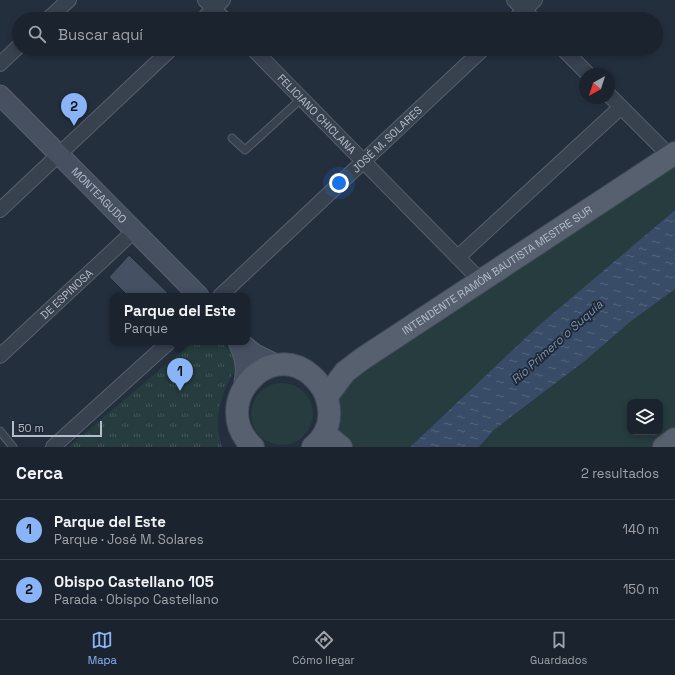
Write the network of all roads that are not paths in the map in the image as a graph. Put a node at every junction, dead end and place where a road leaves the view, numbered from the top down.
1 (69, 0) edge
2 (535, 0) edge
3 (214, 3) edge
4 (56, 12) edge
5 (208, 12) edge
6 (220, 12) edge
7 (522, 12) edge
8 (12, 53) edge
9 (164, 56) edge
10 (260, 56) edge
11 (476, 56) edge
12 (570, 56) edge
13 (0, 64) edge
14 (582, 68) edge
15 (0, 95) edge
16 (302, 98) junction
17 (615, 101) edge
18 (621, 107) junction
19 (232, 138) dead end
20 (58, 155) junction
21 (673, 155) edge
22 (365, 162) junction
23 (0, 210) edge
24 (134, 231) junction
25 (458, 257) junction
26 (481, 281) junction
27 (196, 293) edge
28 (223, 293) edge
29 (167, 345) edge
30 (240, 345) edge
31 (243, 345) edge
32 (0, 356) edge
33 (278, 365) junction
34 (243, 388) junction
35 (327, 396) junction
36 (0, 431) edge
37 (241, 438) edge
38 (675, 439) edge
39 (326, 443) edge
40 (13, 447) edge
41 (53, 447) edge
42 (254, 447) edge
43 (664, 447) edge

1 - 4 street
2 - 7 street
3 - 5 street
3 - 6 street
8 - 13 street
9 - 20 street
10 - 16 street, FELICIANO CHICLANA
11 - 22 street, JOSÉ M. SOLARES
12 - 14 street
15 - 20 street, MONTEAGUDO
16 - 19 lane
16 - 22 street, FELICIANO CHICLANA
17 - 18 street
18 - 21 street
18 - 25 street
20 - 23 street
20 - 24 street, MONTEAGUDO
21 - 26 main road, INTENDENTE RAMÓN BAUTISTA MESTRE SUR
22 - 25 street, FELICIANO CHICLANA
22 - 28 street, JOSÉ M. SOLARES
24 - 27 street, MONTEAGUDO
24 - 32 street, DE ESPINOSA
25 - 26 street, FELICIANO CHICLANA
26 - 35 main road, INTENDENTE RAMÓN BAUTISTA MESTRE SUR
29 - 41 street
30 - 34 street
31 - 33 street
33 - 34 main road
33 - 35 main road
34 - 37 main road
35 - 39 main road
36 - 40 lane
37 - 42 main road
38 - 43 main road

